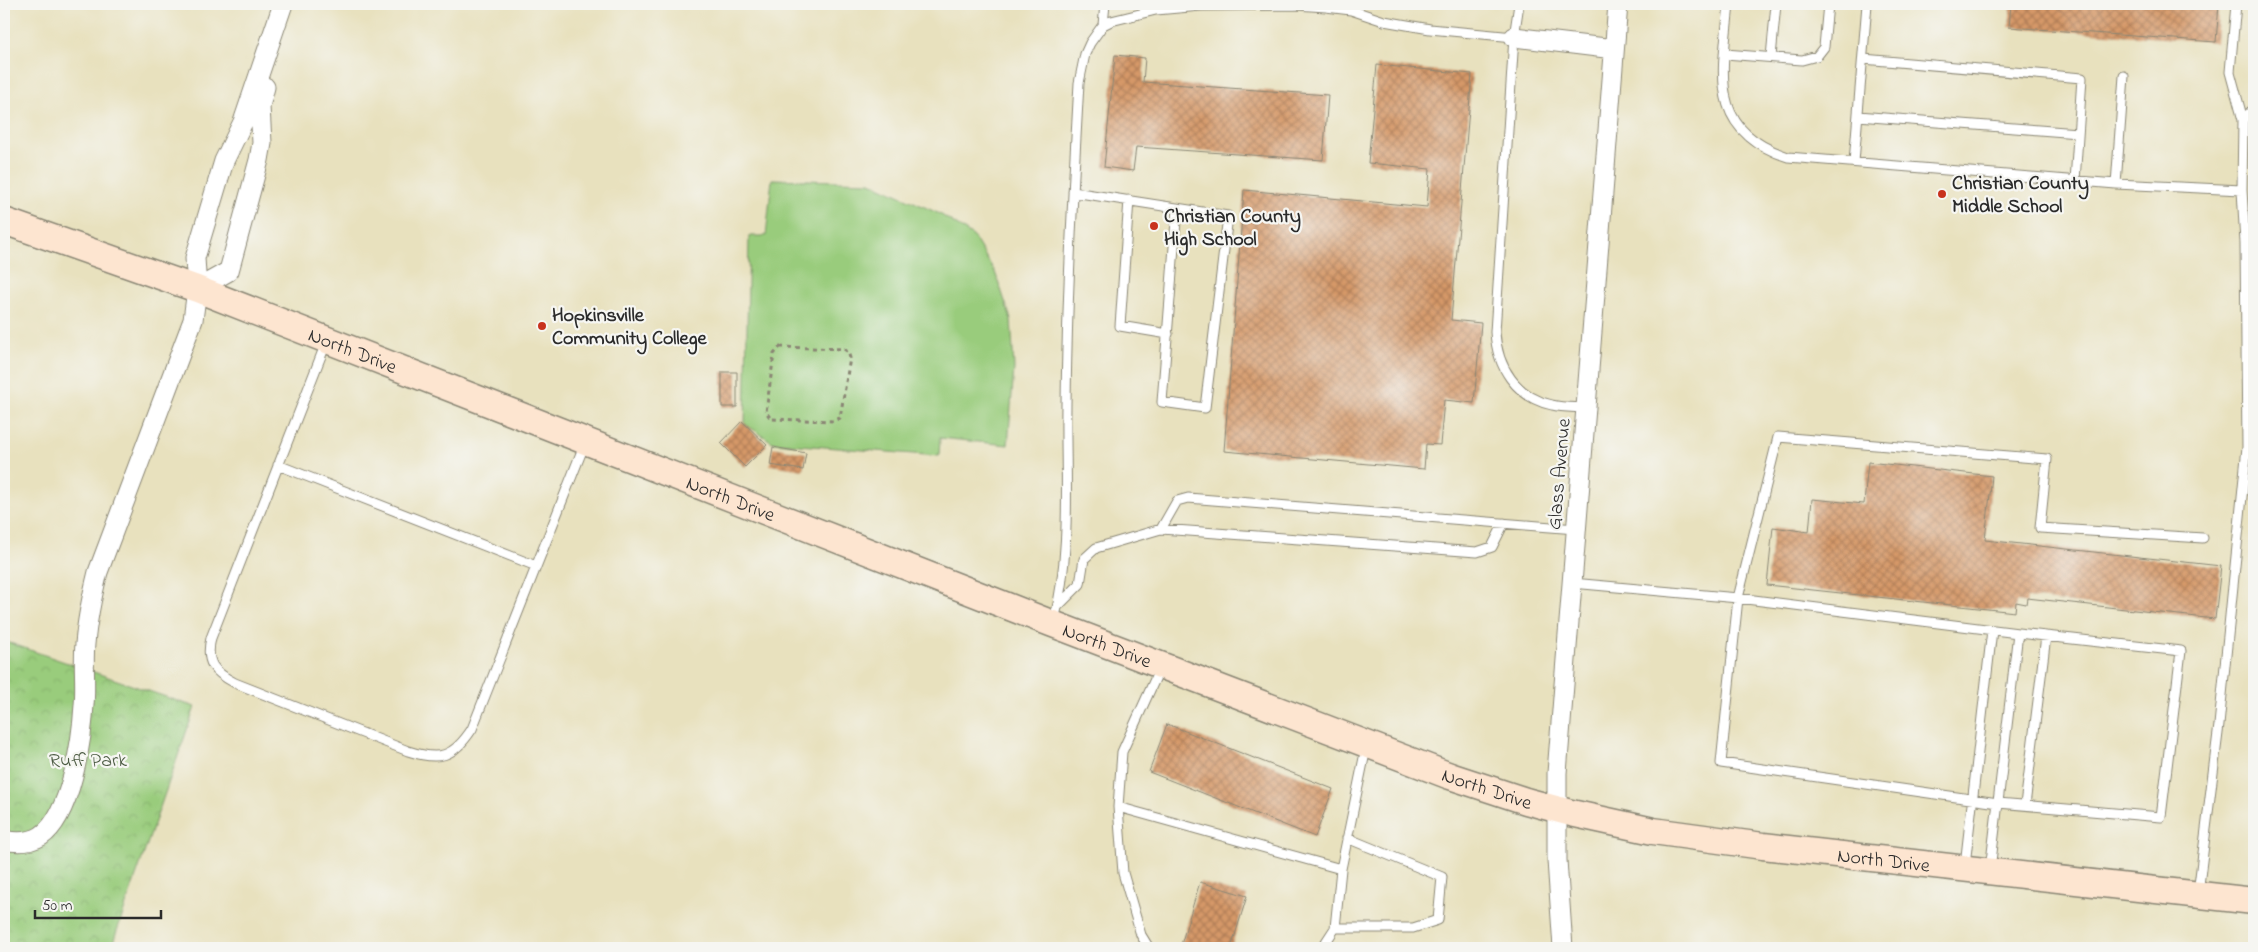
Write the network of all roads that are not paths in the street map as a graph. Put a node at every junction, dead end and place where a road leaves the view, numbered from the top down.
1 (283, 4) edge
2 (1105, 4) edge
3 (1250, 4) edge
4 (1296, 4) edge
5 (1519, 4) edge
6 (1618, 4) edge
7 (1729, 4) edge
8 (1776, 4) edge
9 (1828, 4) edge
10 (1867, 4) edge
11 (2236, 4) edge
12 (1201, 5) edge
13 (1157, 7) edge
14 (1103, 26) junction
15 (1514, 37) junction
16 (1614, 49) junction
17 (1725, 54) junction
18 (1771, 58) junction
19 (1862, 59) junction
20 (2124, 76) dead end
21 (2254, 108) edge
22 (1858, 116) junction
23 (2243, 120) junction
24 (2078, 133) junction
25 (1854, 162) junction
26 (2075, 181) junction
27 (2116, 184) junction
28 (2242, 190) junction
29 (1073, 192) junction
30 (1128, 200) junction
31 (1178, 208) junction
32 (4, 221) edge
33 (197, 290) junction
34 (1168, 334) junction
35 (327, 340) junction
36 (1587, 408) junction
37 (585, 441) junction
38 (278, 465) junction
39 (1504, 523) junction
40 (1576, 528) junction
41 (1161, 529) junction
42 (2203, 538) dead end
43 (536, 566) junction
44 (1572, 583) junction
45 (1738, 598) junction
46 (1056, 615) junction
47 (1992, 630) junction
48 (2018, 633) junction
49 (2046, 636) junction
50 (1161, 665) junction
51 (1367, 744) junction
52 (1973, 800) junction
53 (1998, 803) junction
54 (2025, 805) junction
55 (1118, 807) junction
56 (1556, 809) junction
57 (1347, 838) junction
58 (4, 840) edge
59 (1341, 869) junction
60 (1964, 870) junction
61 (1990, 872) junction
62 (2198, 895) junction
63 (2254, 902) edge
64 (1335, 928) junction
65 (1150, 948) edge
66 (1322, 948) edge
67 (1563, 948) edge

1 - 33 street
1 - 33 street
2 - 14 lane
3 - 4 lane
3 - 12 lane
4 - 15 lane
5 - 15 lane
6 - 16 street, Glass Avenue
7 - 17 lane
8 - 18 lane
9 - 18 lane
10 - 19 lane
11 - 23 lane
12 - 13 lane
13 - 14 lane
14 - 29 lane
15 - 16 street
15 - 36 lane
16 - 36 street, Glass Avenue
17 - 18 lane
17 - 25 lane
19 - 22 lane
19 - 24 lane
20 - 27 lane
21 - 23 lane
22 - 24 lane
22 - 25 lane
23 - 28 lane
24 - 26 lane
25 - 26 lane
26 - 27 lane
27 - 28 lane
28 - 62 lane
29 - 30 lane
29 - 46 lane
30 - 31 lane
30 - 34 lane
31 - 34 lane
31 - 34 lane
32 - 33 main road, North Drive
33 - 35 main road, North Drive
33 - 58 street
35 - 37 main road, North Drive
35 - 38 lane
36 - 40 street, Glass Avenue
37 - 43 lane
37 - 46 main road, North Drive
38 - 43 lane
38 - 43 lane
39 - 40 lane
39 - 41 lane
39 - 41 lane
40 - 44 street, Glass Avenue
41 - 46 lane
42 - 45 lane
44 - 45 lane
44 - 56 street, Glass Avenue
45 - 47 lane
45 - 52 lane
46 - 50 main road, North Drive
47 - 48 lane
47 - 52 lane
48 - 49 lane
48 - 53 lane
49 - 54 lane
49 - 54 lane
50 - 51 main road, North Drive
50 - 55 lane
51 - 56 main road, North Drive
51 - 57 lane
52 - 53 lane
52 - 60 lane
53 - 54 lane
53 - 61 lane
55 - 59 lane
55 - 65 lane
56 - 60 main road, North Drive
56 - 67 street, Glass Avenue
57 - 59 lane
57 - 64 lane
59 - 64 lane
60 - 61 main road, North Drive
61 - 62 main road, North Drive
62 - 63 main road, North Drive
64 - 66 lane

